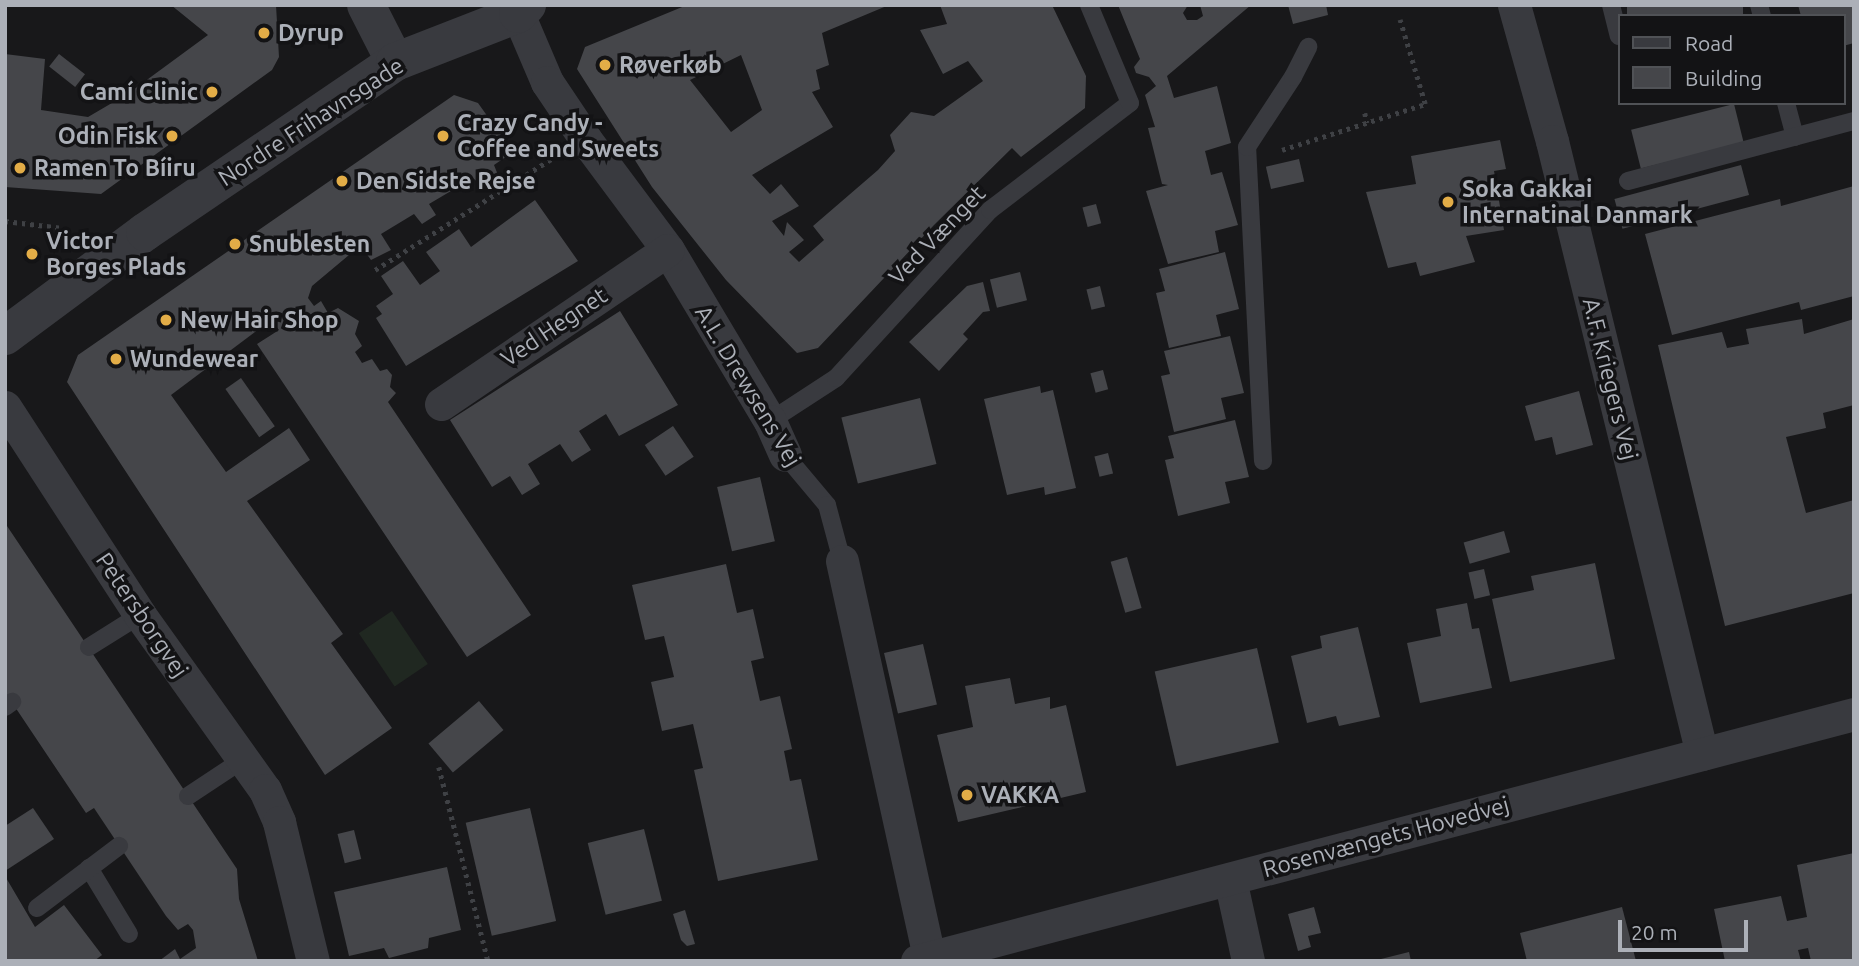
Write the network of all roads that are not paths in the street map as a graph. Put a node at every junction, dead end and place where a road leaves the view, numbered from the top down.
1 (366, 5) edge
2 (1090, 5) edge
3 (1514, 5) edge
4 (1611, 5) edge
5 (522, 10) edge
6 (1618, 32) edge
7 (1308, 47) dead end
8 (395, 62) junction
9 (1787, 105) edge
10 (1854, 121) edge
11 (1795, 137) junction
12 (1628, 181) dead end
13 (668, 250) junction
14 (5, 336) edge
15 (441, 404) dead end
16 (5, 407) edge
17 (770, 421) junction
18 (785, 455) joint
19 (1263, 461) dead end
20 (842, 561) joint
21 (140, 615) junction
22 (89, 647) dead end
23 (1854, 714) edge
24 (1702, 754) junction
25 (244, 759) junction
26 (188, 796) dead end
27 (119, 846) dead end
28 (89, 868) junction
29 (1230, 879) junction
30 (37, 908) dead end
31 (129, 934) dead end
32 (923, 959) edge
33 (313, 961) edge
34 (1248, 961) edge

1 - 8 street
2 - 17 lane, Ved Vænget
3 - 24 street, A.F. Kriegers Vej
4 - 6 lane
5 - 8 street, Nordre Frihavnsgade
5 - 13 street, A.L. Drewsens Vej
7 - 19 lane
8 - 14 street, Nordre Frihavnsgade
9 - 11 lane
10 - 11 lane
11 - 12 lane
13 - 15 street, Ved Hegnet
13 - 17 street, A.L. Drewsens Vej
16 - 21 street, Petersborgvej
17 - 18 street, A.L. Drewsens Vej
18 - 20 lane, A.L. Drewsens Vej
20 - 32 street, A.L. Drewsens Vej
21 - 22 lane
21 - 25 street, Petersborgvej
23 - 24 street, Rosenvængets Hovedvej
24 - 29 street, Rosenvængets Hovedvej
25 - 26 lane
25 - 33 street, Petersborgvej
27 - 28 lane
28 - 30 lane
28 - 31 lane
29 - 32 street, Rosenvængets Hovedvej
29 - 34 street

